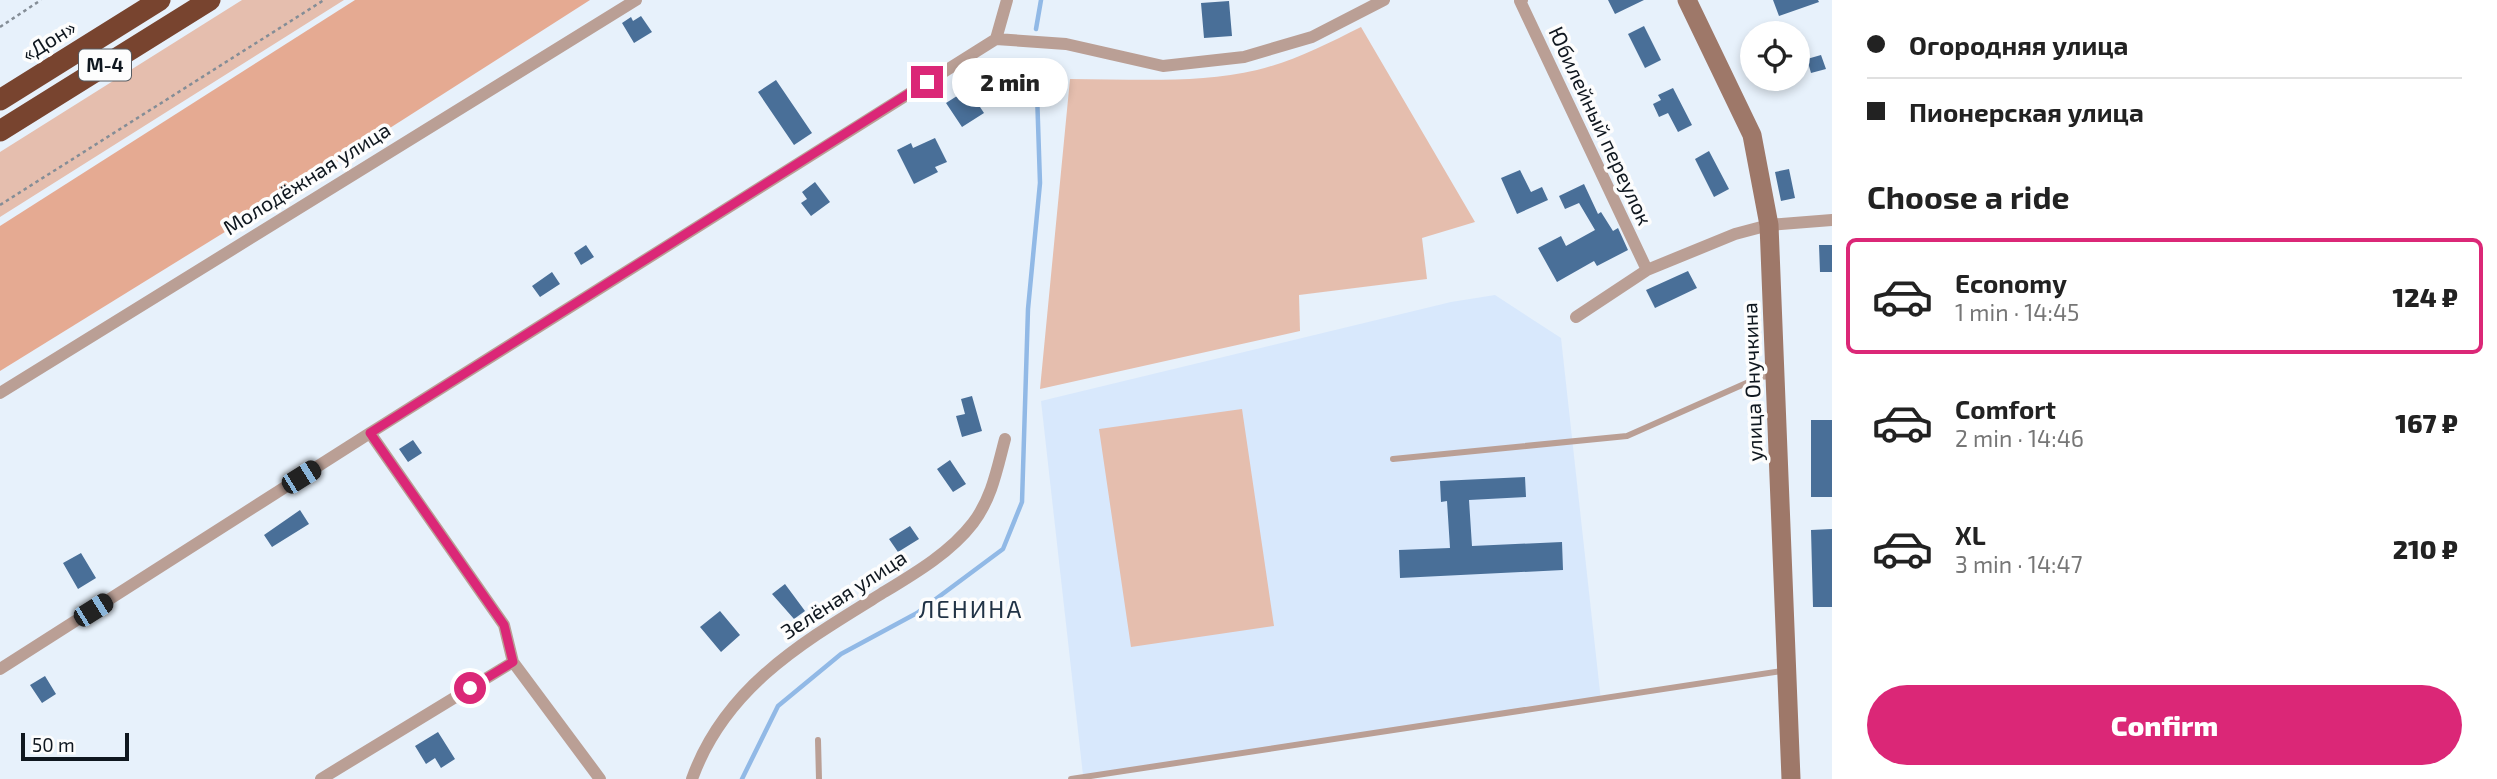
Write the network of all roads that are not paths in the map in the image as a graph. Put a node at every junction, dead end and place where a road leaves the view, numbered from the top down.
1 (160, 0) edge
2 (210, 0) edge
3 (636, 0) edge
4 (1007, 0) edge
5 (1384, 0) edge
6 (1522, 0) edge
7 (1687, 0) edge
8 (996, 39) junction
9 (0, 100) edge
10 (0, 131) edge
11 (1832, 220) edge
12 (1769, 225) junction
13 (1647, 270) junction
14 (1576, 317) dead end
15 (1776, 376) junction
16 (0, 393) edge
17 (370, 433) junction
18 (1004, 439) dead end
19 (1393, 459) dead end
20 (513, 662) junction
21 (0, 669) edge
22 (1788, 670) junction
23 (818, 740) dead end
24 (321, 779) edge
25 (600, 779) edge
26 (692, 779) edge
27 (819, 779) edge
28 (1071, 779) edge
29 (1791, 779) edge

1 - 9 highway, «Дон» / М-4
2 - 10 highway, М-4
3 - 16 street, Молодёжная улица
4 - 8 street
5 - 8 street
6 - 13 street, Юбилейный переулок
7 - 12 street, улица Онучкина
8 - 17 street
11 - 12 street
12 - 13 street
12 - 15 street, улица Онучкина
13 - 14 street
15 - 19 lane
15 - 22 street, улица Онучкина
17 - 20 street
17 - 21 street
18 - 26 street, Зелёная улица
20 - 24 street
20 - 25 street
22 - 28 lane
22 - 29 street, улица Онучкина
23 - 27 lane

